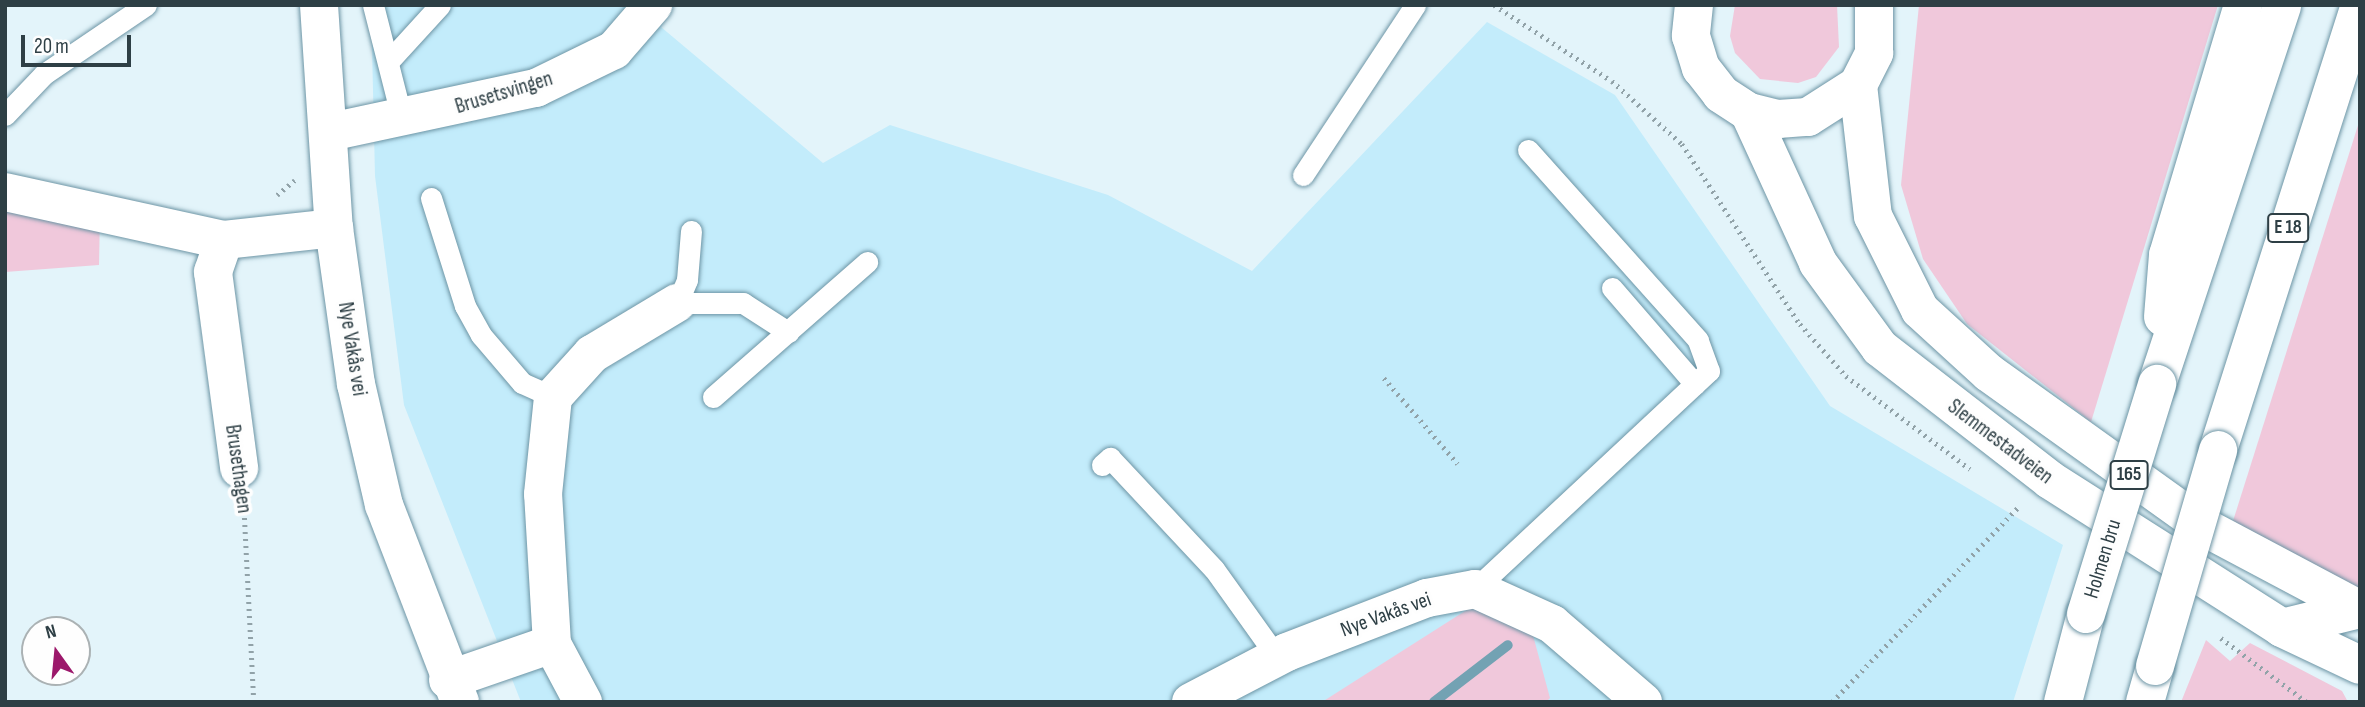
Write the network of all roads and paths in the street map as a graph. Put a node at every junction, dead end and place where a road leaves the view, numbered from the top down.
1 (146, 5) edge
2 (319, 5) edge
3 (373, 5) edge
4 (440, 5) edge
5 (653, 5) edge
6 (1415, 5) edge
7 (1694, 5) edge
8 (1874, 5) edge
9 (2243, 5) edge
10 (2282, 5) edge
11 (2360, 6) edge
12 (388, 62) junction
13 (1858, 85) junction
14 (1749, 112) junction
15 (5, 115) edge
16 (402, 119) junction
17 (330, 132) junction
18 (1528, 150) dead end
19 (1303, 175) dead end
20 (5, 192) edge
21 (430, 198) dead end
22 (334, 228) junction
23 (691, 231) dead end
24 (224, 240) junction
25 (867, 262) dead end
26 (1612, 288) dead end
27 (677, 303) junction
28 (788, 332) junction
29 (1384, 378) dead end
30 (1695, 384) junction
31 (2157, 384) junction
32 (553, 397) junction
33 (713, 397) dead end
34 (1458, 464) dead end
35 (1102, 465) dead end
36 (239, 468) joint
37 (2022, 503) dead end
38 (1475, 589) junction
39 (2360, 610) edge
40 (2282, 628) junction
41 (552, 644) junction
42 (1277, 657) junction
43 (2360, 665) edge
44 (454, 691) edge
45 (254, 702) edge
46 (583, 702) edge
47 (1191, 702) edge
48 (1643, 702) edge
49 (1832, 702) edge
50 (2063, 702) edge
51 (2145, 702) edge

1 - 15 lane
2 - 17 main road, Nye Vakås vei
3 - 12 lane
4 - 12 lane
5 - 16 main road, Brusetsvingen
6 - 19 lane
7 - 14 main road
8 - 13 main road
9 - 31 main road
10 - 31 main road
11 - 51 main road, E 18, bridge
12 - 16 lane
13 - 14 main road
13 - 39 main road, 165
14 - 40 main road, Slemmestadveien / 165
16 - 17 main road, Brusetsvingen
17 - 22 main road, Nye Vakås vei
18 - 30 lane
20 - 24 main road
21 - 32 lane
22 - 24 main road
22 - 44 main road, Nye Vakås vei
23 - 27 lane
24 - 36 main road, Brusethagen
25 - 28 lane
26 - 30 lane
27 - 28 lane
27 - 32 main road
28 - 33 lane
29 - 34 path
30 - 38 lane
31 - 50 main road, Holmen bru, bridge
32 - 41 main road
35 - 42 lane
36 - 45 path, Brusethagen
37 - 49 path
38 - 42 main road, Nye Vakås vei
38 - 48 main road
39 - 40 main road
40 - 43 main road, Slemmestadveien / 165
41 - 44 main road, Nye Vakås vei
41 - 46 main road
42 - 47 main road, Nye Vakås vei

